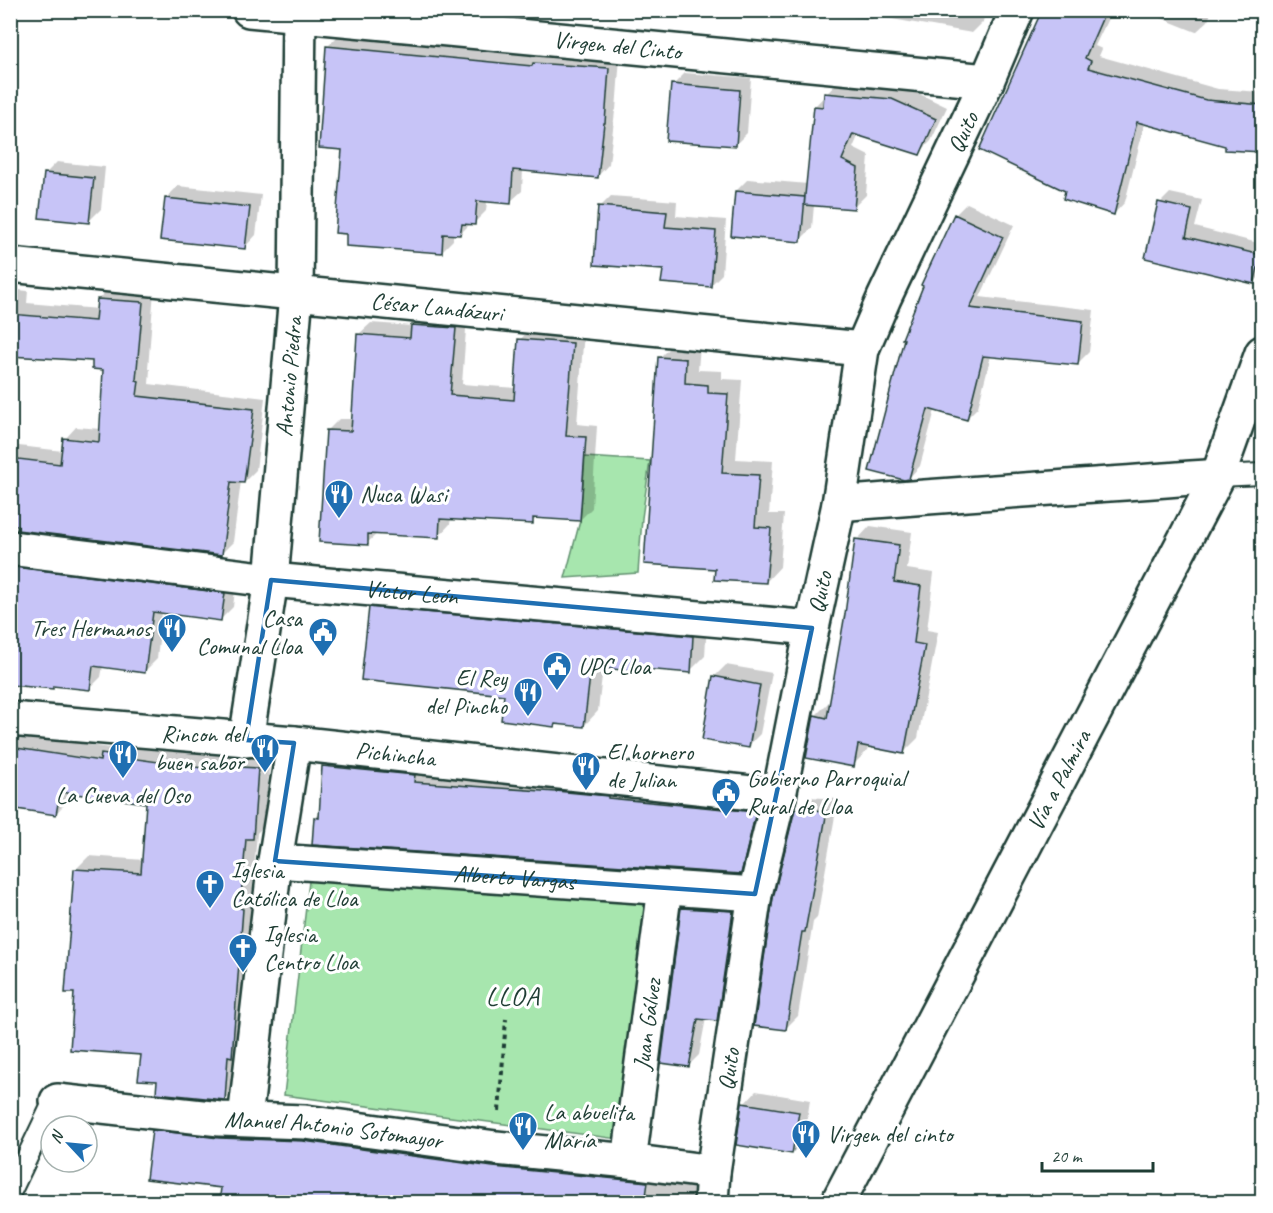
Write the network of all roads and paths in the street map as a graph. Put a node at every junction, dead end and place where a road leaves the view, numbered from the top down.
1 (249, 10) edge
2 (1017, 10) edge
3 (299, 13) edge
4 (987, 81) junction
5 (10, 265) edge
6 (296, 294) junction
7 (862, 349) junction
8 (1263, 353) edge
9 (1263, 474) edge
10 (1218, 476) junction
11 (839, 504) junction
12 (10, 548) edge
13 (271, 580) junction
14 (812, 628) junction
15 (10, 719) edge
16 (246, 740) junction
17 (294, 743) junction
18 (778, 796) junction
19 (275, 861) junction
20 (665, 888) junction
21 (755, 894) junction
22 (506, 1019) dead end
23 (57, 1101) joint
24 (245, 1119) junction
25 (496, 1148) junction
26 (629, 1161) junction
27 (712, 1187) edge
28 (10, 1193) edge
29 (838, 1203) edge

1 - 3 street, Virgen del Cinto
2 - 4 street, Quito
3 - 4 street, Virgen del Cinto
3 - 6 street, Antonio Piedra
4 - 7 street, Quito
5 - 6 street, César Landázuri
6 - 7 street, César Landázuri
6 - 13 street, Antonio Piedra
7 - 11 street, Quito
8 - 10 street, Vía a Palmira
9 - 10 lane
10 - 11 street
10 - 29 street, Vía a Palmira
11 - 14 street, Quito
12 - 13 street, Víctor León
13 - 14 street, Víctor León
13 - 16 street, Antonio Piedra
14 - 18 street, Quito
15 - 16 street, Pichincha
16 - 17 street, Pichincha
17 - 18 street, Pichincha
17 - 19 street
18 - 21 street, Quito
19 - 20 street, Alberto Vargas
19 - 24 street
20 - 21 street, Alberto Vargas
20 - 26 street, Juan Gálvez
21 - 27 street, Quito
22 - 25 path
23 - 24 street, Manuel Antonio Sotomayor
23 - 28 lane, Manuel Antonio Sotomayor
24 - 25 street, Manuel Antonio Sotomayor
25 - 26 street, Manuel Antonio Sotomayor
26 - 27 street, Manuel Antonio Sotomayor

